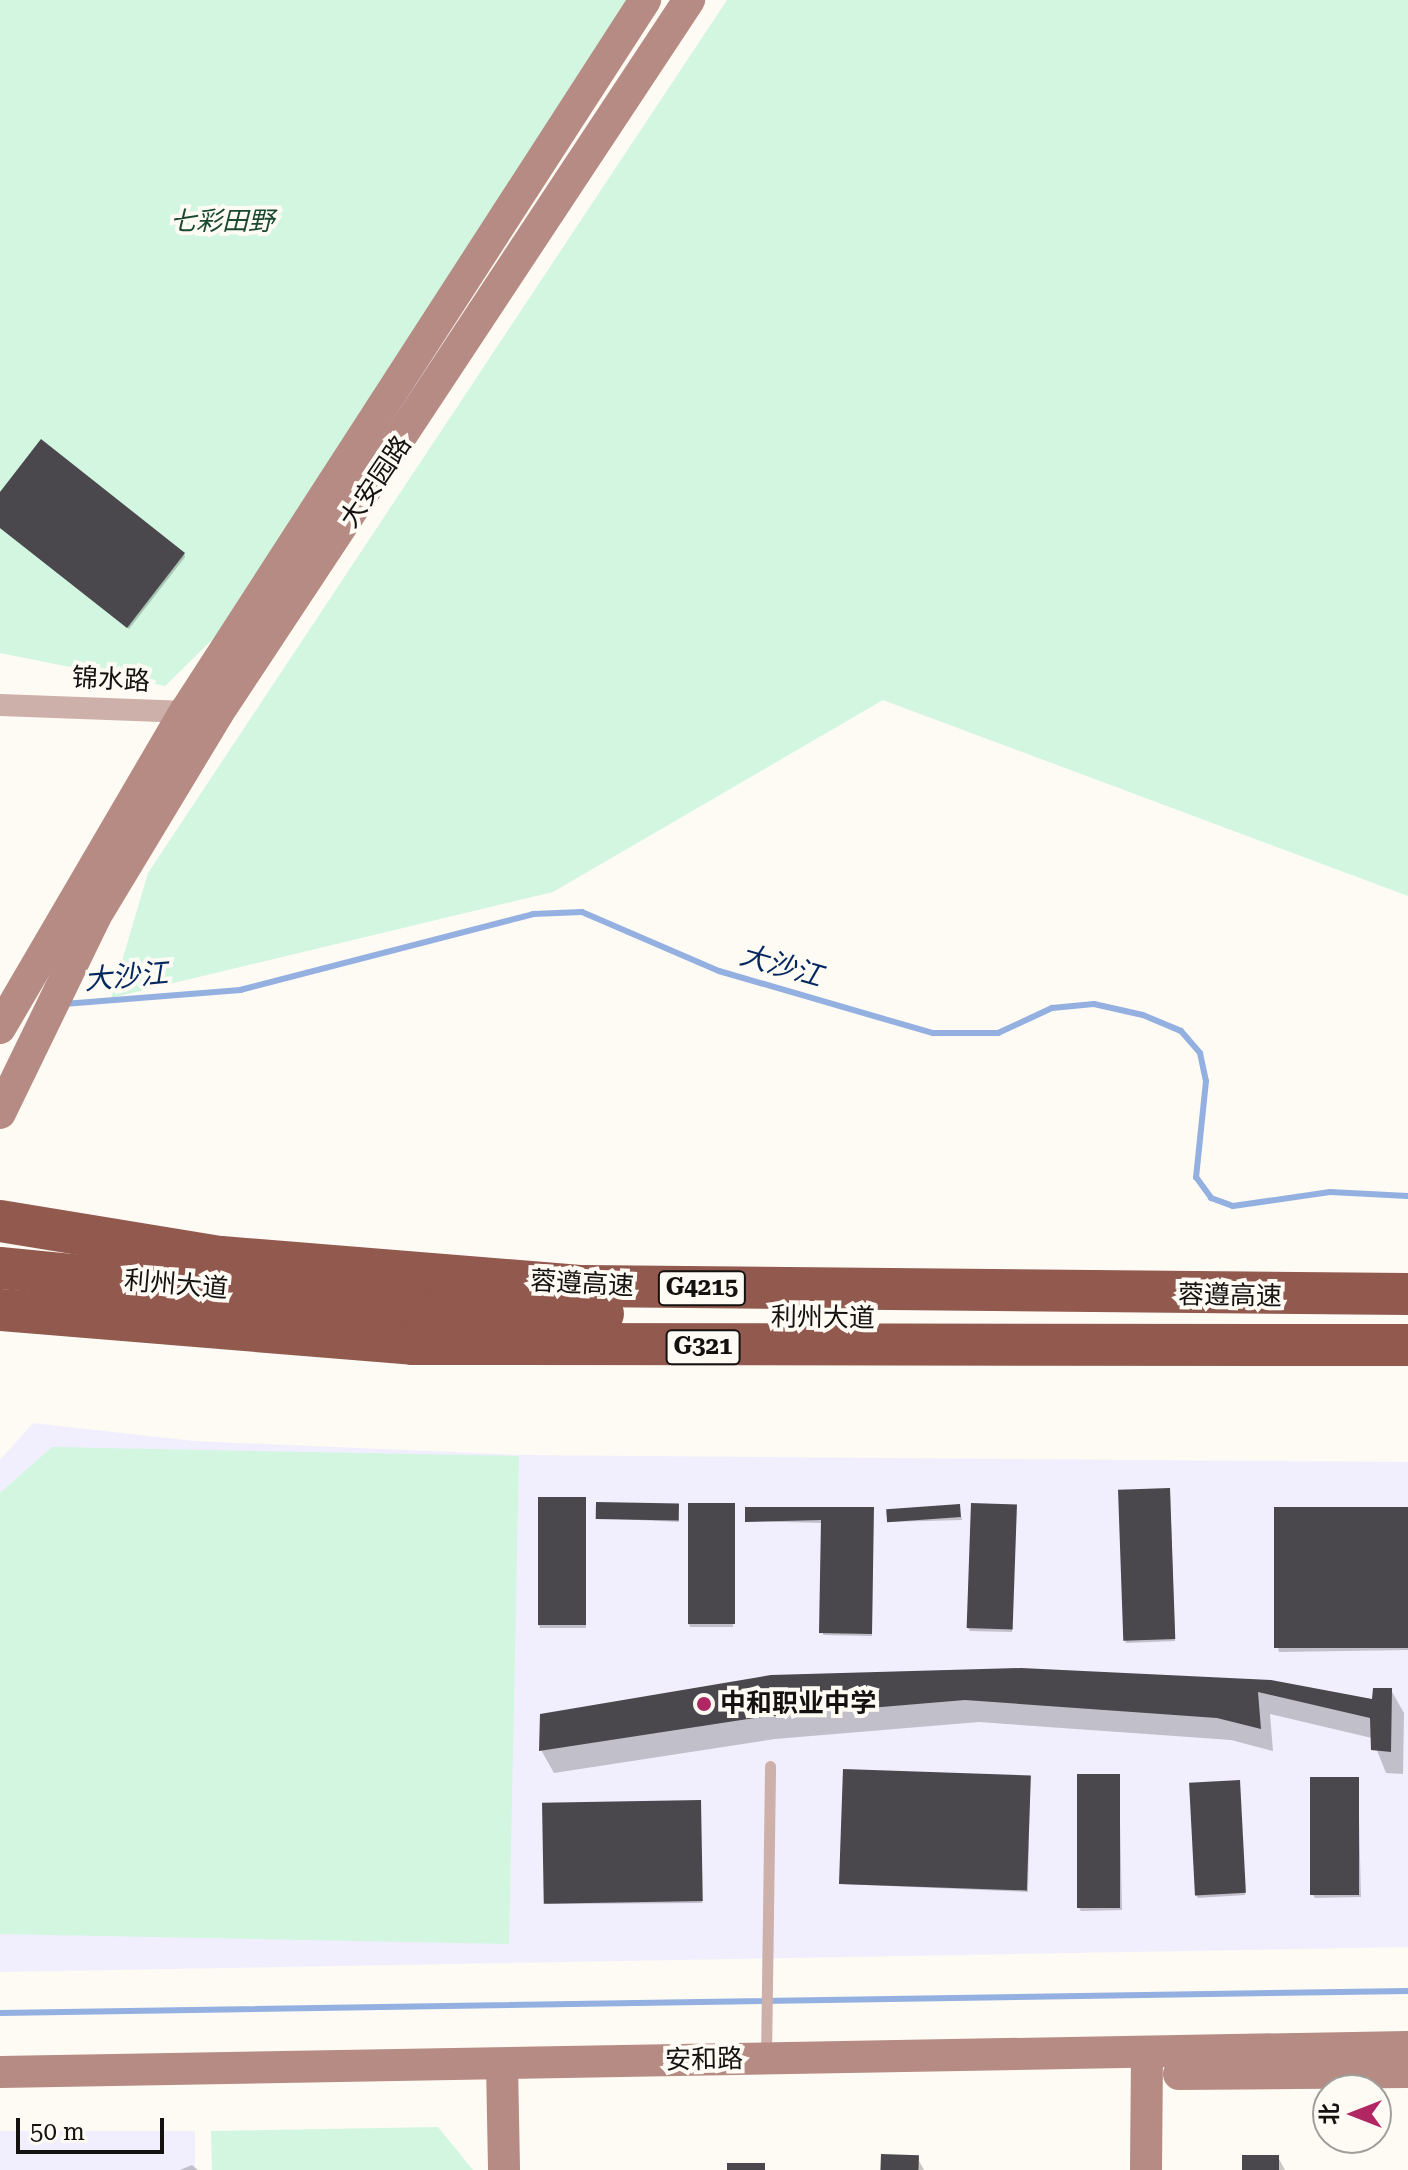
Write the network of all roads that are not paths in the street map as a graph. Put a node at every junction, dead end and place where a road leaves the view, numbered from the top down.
1 (645, 0) edge
2 (689, 0) edge
3 (0, 705) edge
4 (185, 712) junction
5 (218, 713) junction
6 (54, 961) junction
7 (5, 1017) edge
8 (0, 1113) edge
9 (0, 1221) edge
10 (0, 1268) edge
11 (1408, 1294) edge
12 (0, 1310) edge
13 (1408, 1316) edge
14 (0, 1337) edge
15 (1408, 1345) edge
16 (1408, 1373) edge
17 (770, 1766) dead end
18 (766, 2043) junction
19 (1408, 2047) edge
20 (1146, 2064) junction
21 (0, 2072) edge
22 (1408, 2072) edge
23 (502, 2074) junction
24 (0, 2093) edge
25 (504, 2170) edge
26 (1146, 2170) edge

1 - 4 street
2 - 5 street, 大安园路
3 - 4 street, 锦水路
4 - 5 street, 锦水路
4 - 6 street
5 - 6 street, 大安园路
6 - 7 street
6 - 8 street
9 - 11 highway, 蓉遵高速 / G4215
10 - 13 highway, 利州大道 / G321
12 - 15 highway, 利州大道 / G321
14 - 16 highway
17 - 18 lane
18 - 20 street, 安和路
18 - 23 street, 安和路
19 - 20 street, 安和路
20 - 22 street, 安和路
20 - 23 street, 安和路
20 - 26 street
21 - 23 street, 安和路
23 - 24 street, 安和路
23 - 25 street

